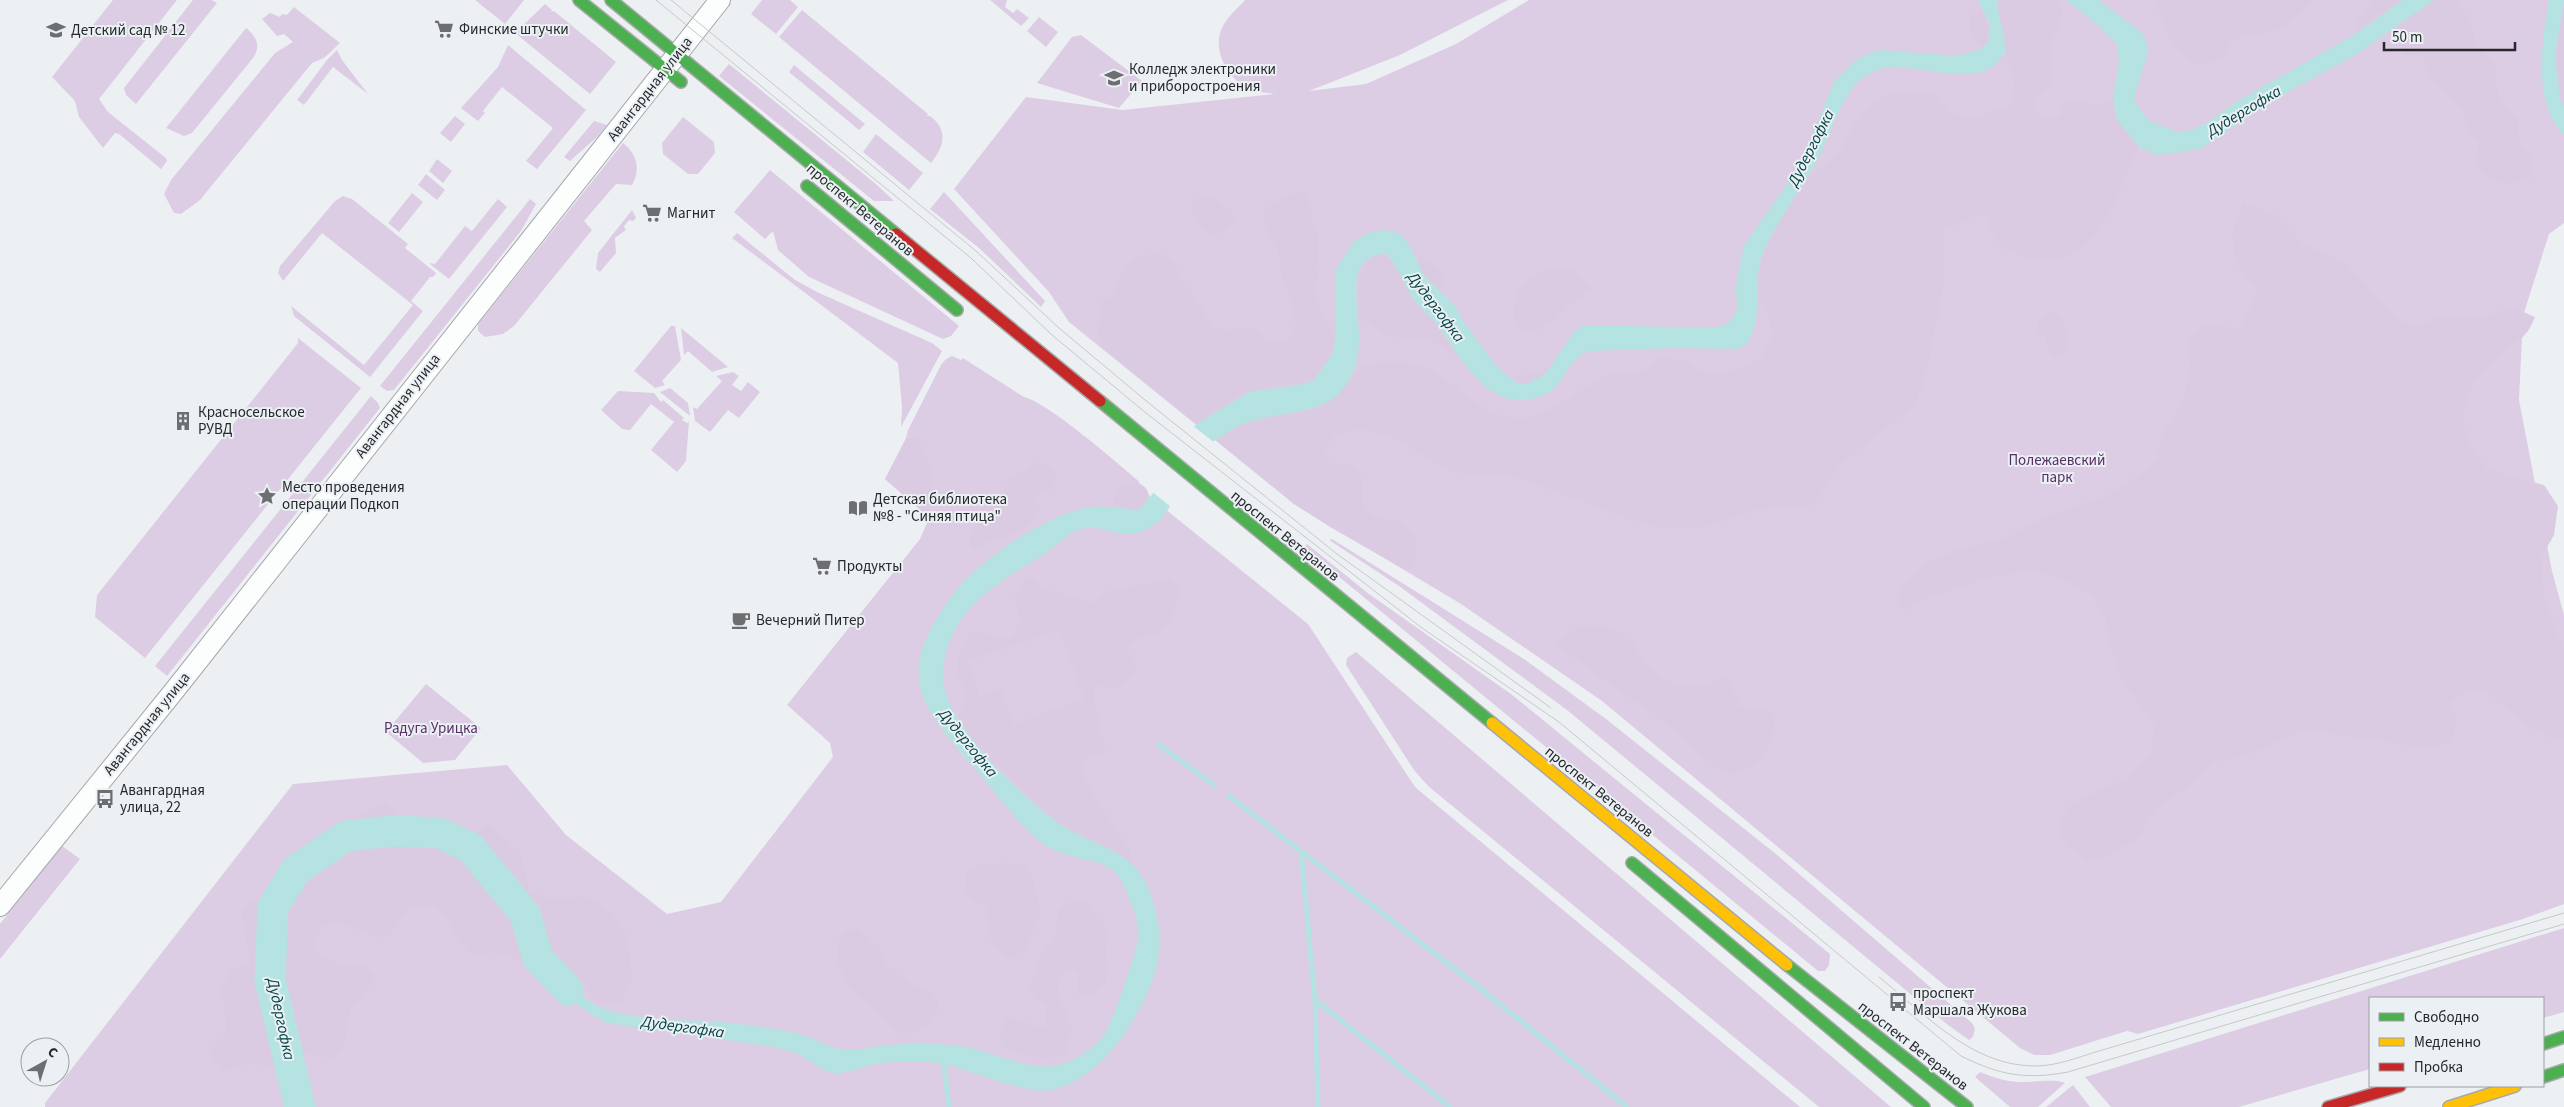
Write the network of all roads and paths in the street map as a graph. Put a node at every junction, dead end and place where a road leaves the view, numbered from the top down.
1 (579, 0) edge
2 (611, 0) edge
3 (720, 0) edge
4 (672, 63) junction
5 (687, 87) dead end
6 (800, 181) dead end
7 (966, 317) dead end
8 (1620, 853) dead end
9 (0, 906) edge
10 (2564, 1037) edge
11 (2544, 1044) edge
12 (2564, 1070) edge
13 (2544, 1077) edge
14 (2397, 1087) edge
15 (2511, 1087) edge
16 (1924, 1107) edge
17 (1966, 1107) edge
18 (2328, 1107) edge
19 (2449, 1107) edge

1 - 4 main road, проспект Ветеранов
2 - 4 main road, проспект Ветеранов
3 - 4 street, Авангардная улица
4 - 5 main road, проспект Ветеранов
4 - 9 street, Авангардная улица
4 - 17 main road, проспект Ветеранов
6 - 7 main road, проспект Ветеранов
8 - 16 main road
10 - 11 main road
12 - 13 main road
14 - 18 main road
15 - 19 main road

